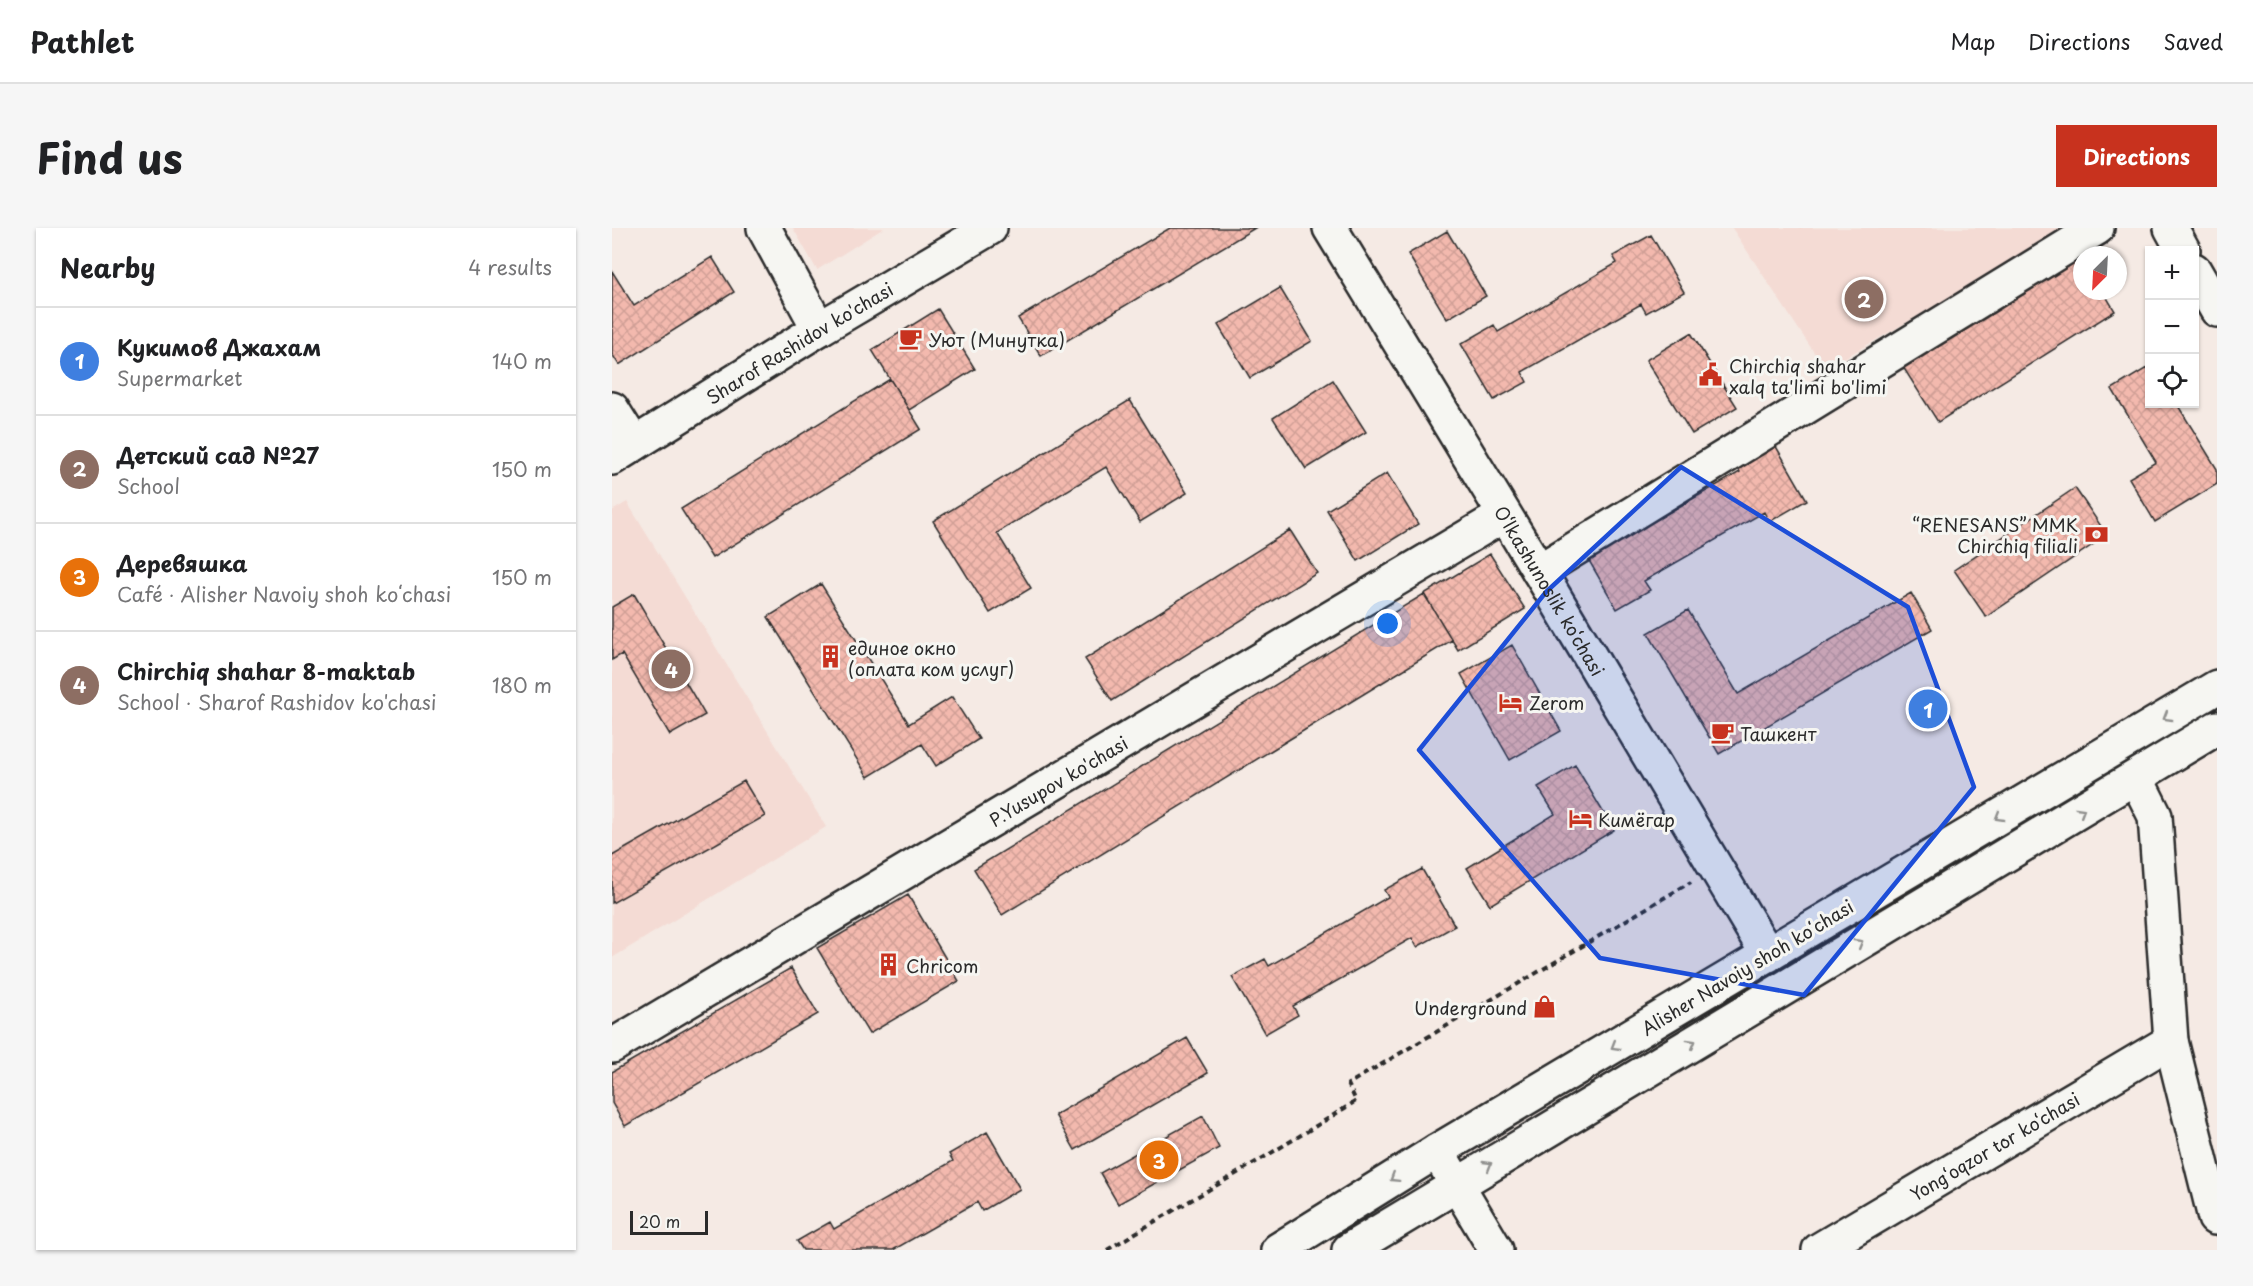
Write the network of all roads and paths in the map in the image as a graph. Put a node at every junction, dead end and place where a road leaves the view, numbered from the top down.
1 (764, 228) edge
2 (990, 228) edge
3 (1330, 228) edge
4 (2097, 228) edge
5 (2171, 228) edge
6 (2181, 246) edge
7 (2199, 279) edge
8 (2217, 310) edge
9 (819, 330) junction
10 (612, 409) edge
11 (623, 451) edge
12 (1504, 515) junction
13 (1539, 571) junction
14 (2217, 687) edge
15 (2217, 729) edge
16 (2136, 778) junction
17 (1715, 868) junction
18 (1768, 955) junction
19 (2171, 1041) junction
20 (612, 1046) edge
21 (1437, 1151) junction
22 (1456, 1184) junction
23 (2216, 1218) edge
24 (1107, 1250) edge
25 (1278, 1250) edge
26 (1348, 1250) edge
27 (1496, 1250) edge
28 (1819, 1250) edge

1 - 9 street
2 - 9 street, Sharof Rashidov ko'chasi
3 - 12 street, O‘lkashunoslik ko‘chasi
4 - 13 street
5 - 6 street
7 - 8 street
9 - 11 street, Sharof Rashidov ko'chasi
10 - 11 street
12 - 13 street, O‘lkashunoslik ko‘chasi
12 - 20 street, P.Yusupov ko'chasi
13 - 17 street, O‘lkashunoslik ko‘chasi
14 -> 18 street, Alisher Navoiy shoh koʻchasi
15 - 16 street, Alisher Navoiy shoh koʻchasi
16 - 19 street
22 -> 16 street, Alisher Navoiy shoh koʻchasi
17 - 18 street, O‘lkashunoslik ko‘chasi
17 - 24 path
18 -> 21 street, Alisher Navoiy shoh koʻchasi
19 - 23 street
19 - 28 street, Yong‘oqzor tor ko‘chasi
21 - 22 street
21 -> 25 street, Alisher Navoiy shoh koʻchasi
22 - 26 street, Alisher Navoiy shoh koʻchasi
22 - 27 street

